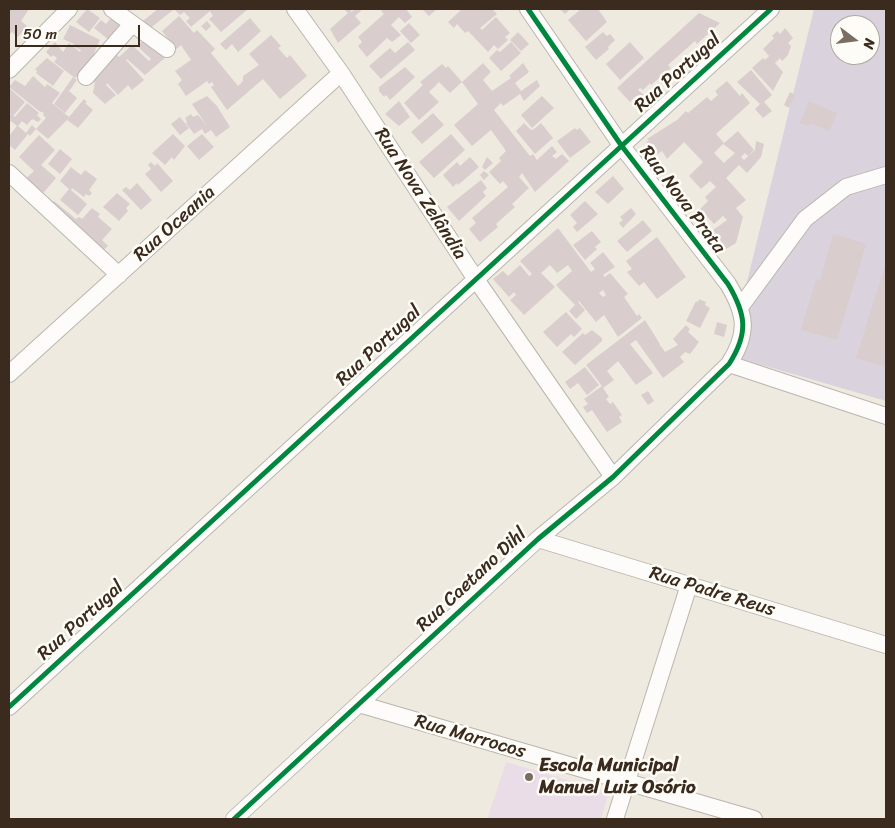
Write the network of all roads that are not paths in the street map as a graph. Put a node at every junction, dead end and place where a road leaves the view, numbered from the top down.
1 (69, 9) edge
2 (112, 9) edge
3 (295, 9) edge
4 (528, 9) edge
5 (771, 9) edge
6 (132, 24) junction
7 (167, 49) dead end
8 (9, 70) edge
9 (341, 73) junction
10 (86, 77) dead end
11 (621, 145) junction
12 (9, 173) edge
13 (886, 175) edge
14 (119, 275) junction
15 (475, 278) junction
16 (741, 306) junction
17 (729, 364) junction
18 (9, 374) edge
19 (886, 416) edge
20 (613, 477) junction
21 (538, 539) junction
22 (690, 585) junction
23 (886, 645) edge
24 (358, 704) junction
25 (9, 707) edge
26 (627, 782) junction
27 (234, 819) edge
28 (615, 819) edge
29 (754, 819) edge

1 - 8 street
2 - 6 street
3 - 9 street, Rua Nova Zelândia
4 - 11 street, Rua Nova Prata
5 - 11 street, Rua Portugal
6 - 7 street
6 - 10 street
9 - 14 street, Rua Oceania
9 - 15 street, Rua Nova Zelândia
11 - 15 street, Rua Portugal
11 - 16 street, Rua Nova Prata
12 - 14 street
13 - 16 street
14 - 18 street, Rua Oceania
15 - 20 street, Rua Nova Zelândia
15 - 25 street, Rua Portugal
16 - 17 street, Rua Caetano Dihl
17 - 19 street
17 - 20 street, Rua Caetano Dihl
20 - 21 street, Rua Caetano Dihl
21 - 22 street, Rua Padre Reus
21 - 24 street, Rua Caetano Dihl
22 - 23 street, Rua Padre Reus
22 - 26 street
24 - 26 street, Rua Marrocos
24 - 27 street, Rua Caetano Dihl
26 - 28 street
26 - 29 street, Rua Marrocos

